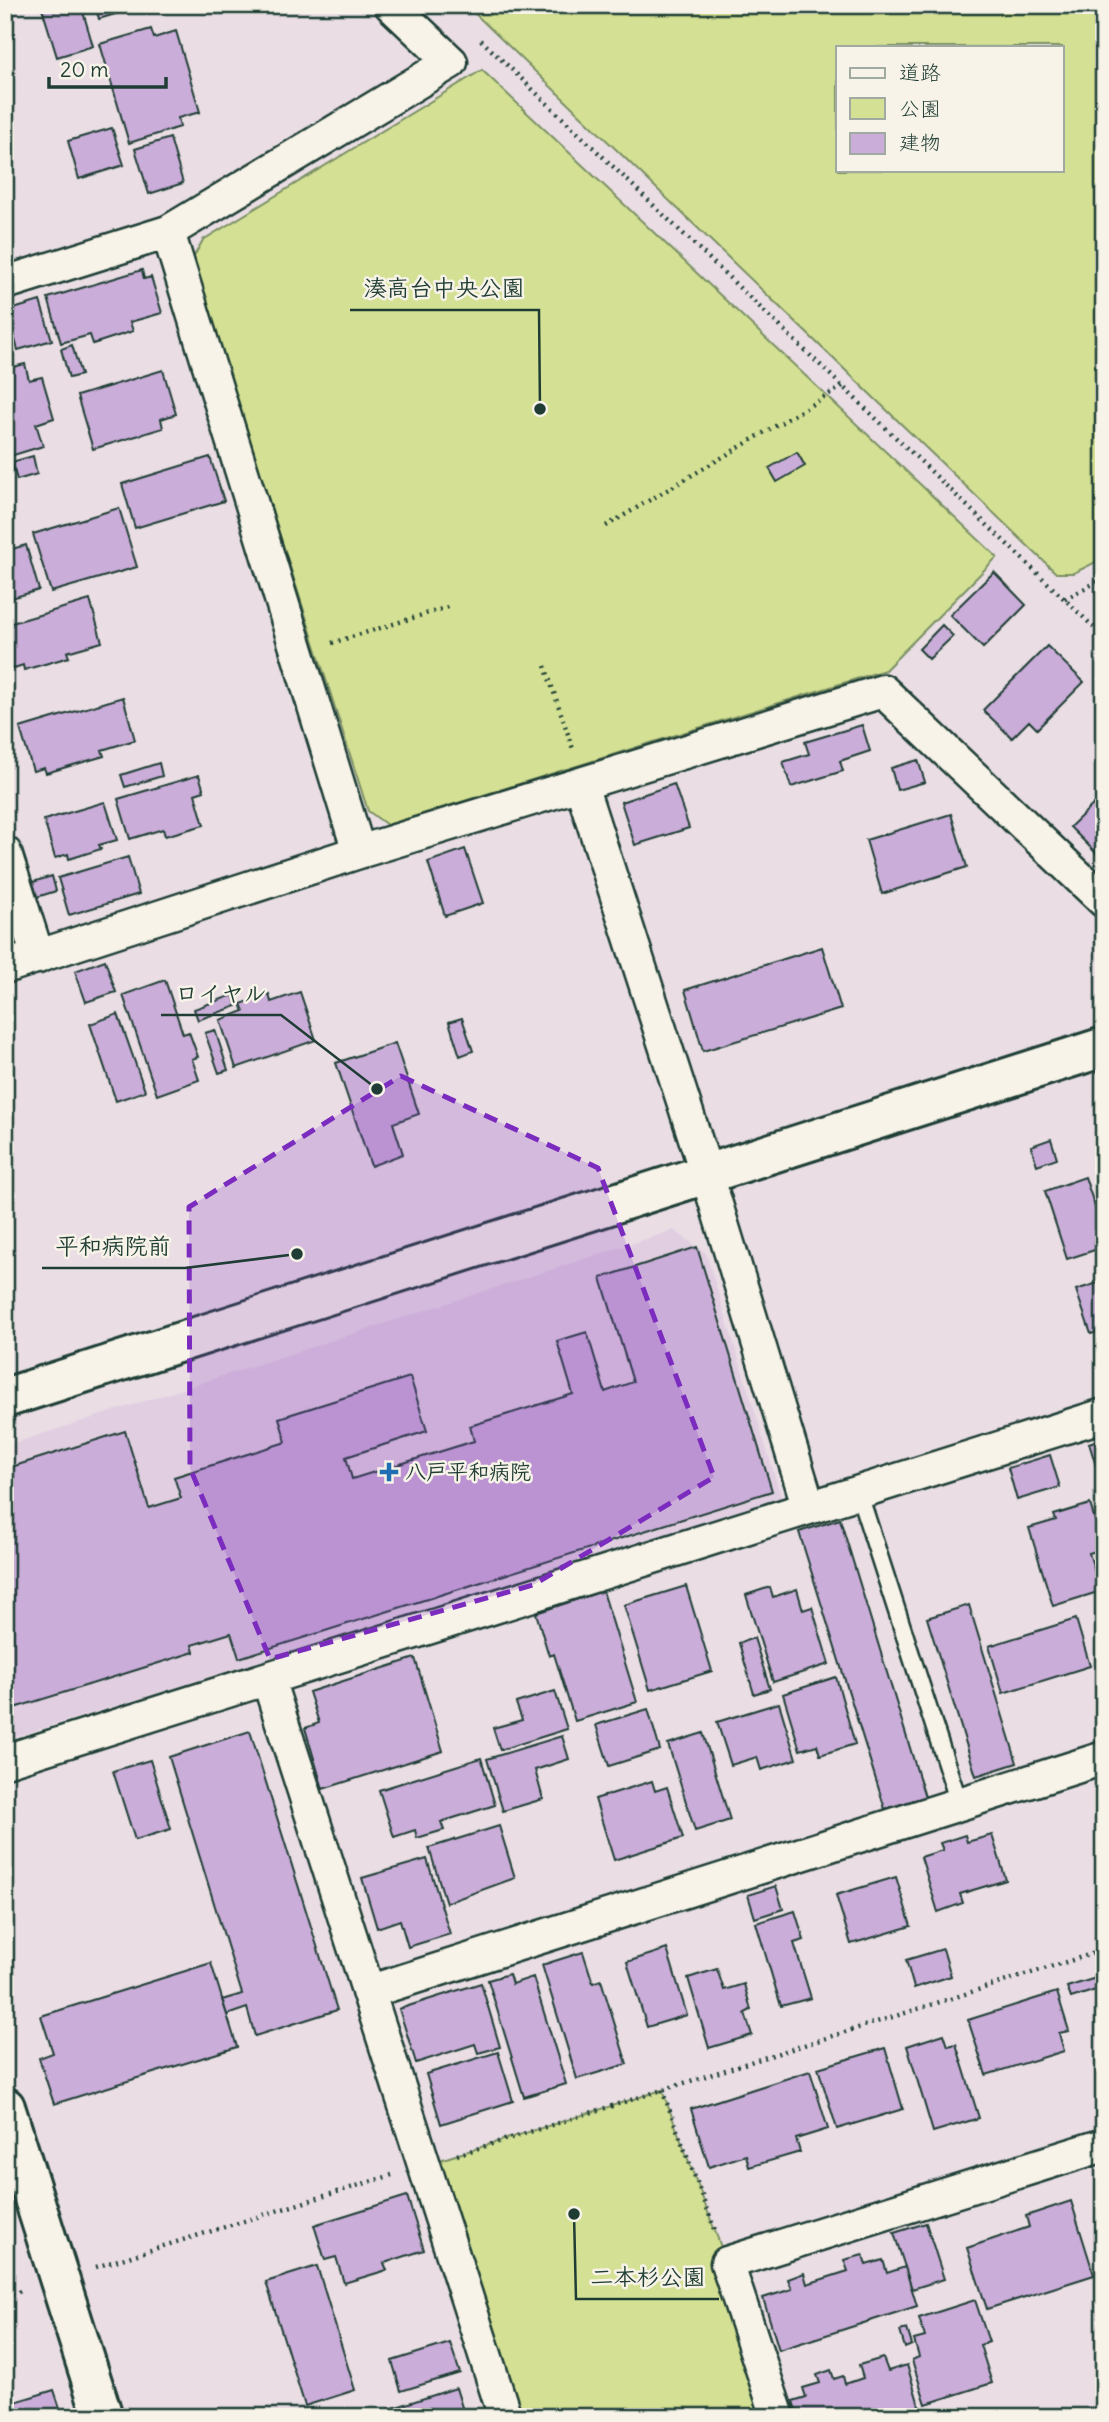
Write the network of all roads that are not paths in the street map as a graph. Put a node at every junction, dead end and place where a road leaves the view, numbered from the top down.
1 (391, 5) edge
2 (168, 232) junction
3 (5, 283) edge
4 (583, 784) junction
5 (359, 852) junction
6 (5, 853) edge
7 (1104, 901) edge
8 (38, 957) junction
9 (5, 967) edge
10 (1104, 1047) edge
11 (707, 1175) junction
12 (5, 1398) edge
13 (1104, 1415) edge
14 (859, 1494) junction
15 (809, 1508) junction
16 (268, 1679) junction
17 (1104, 1758) edge
18 (5, 1761) edge
19 (959, 1802) junction
20 (368, 1992) junction
21 (5, 2107) edge
22 (1104, 2145) edge
23 (103, 2417) edge
24 (505, 2417) edge
25 (778, 2417) edge

1 - 2 street
2 - 3 street
2 - 5 street
4 - 5 street
4 - 7 street
4 - 11 street
5 - 8 street
6 - 8 street
8 - 9 street
10 - 11 street
11 - 12 street
11 - 15 street
13 - 14 street
14 - 15 street
14 - 19 lane
15 - 16 street
16 - 18 street
16 - 20 street
17 - 19 street
19 - 20 street
20 - 24 street
21 - 23 street
22 - 25 street

